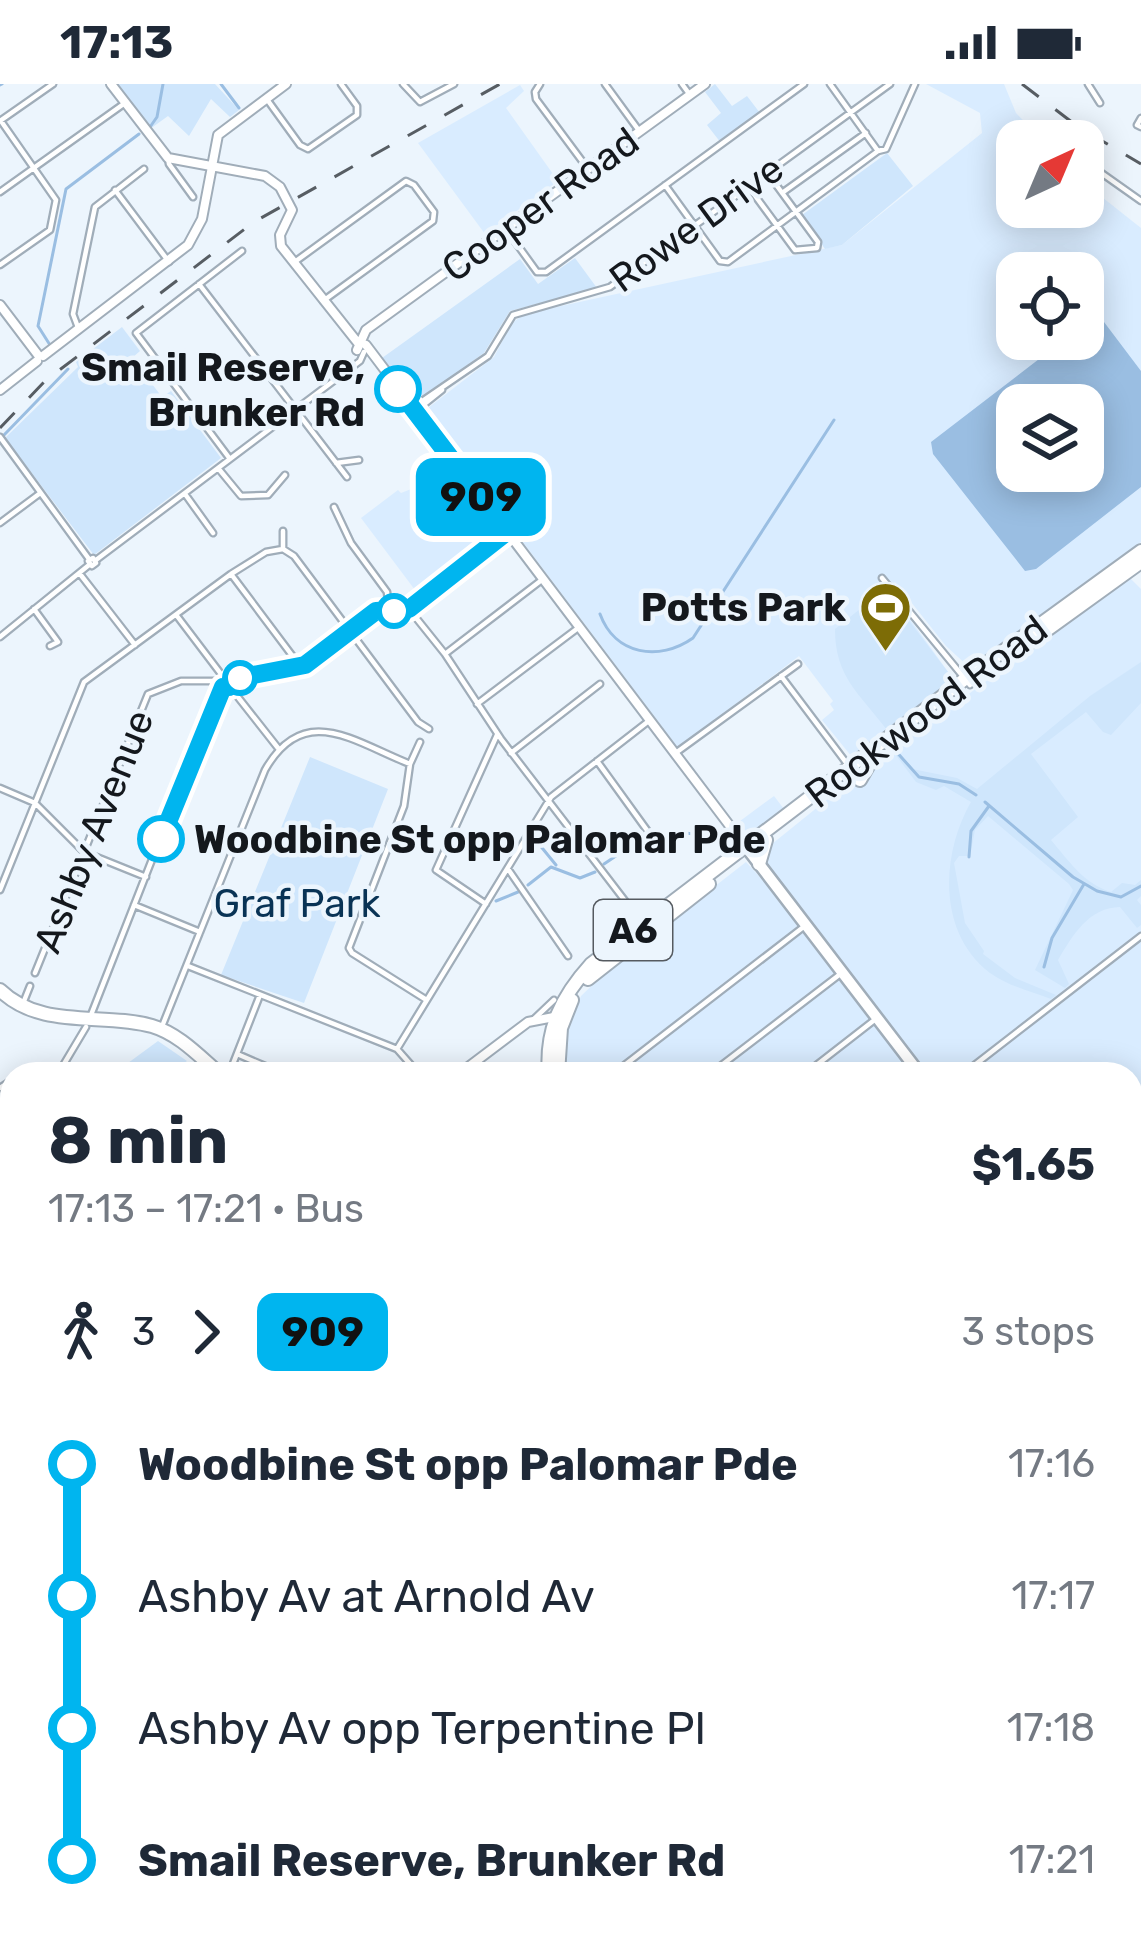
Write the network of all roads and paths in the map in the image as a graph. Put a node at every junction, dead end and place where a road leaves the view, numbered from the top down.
1 (52, 84) edge
2 (111, 84) edge
3 (286, 84) edge
4 (341, 84) edge
5 (403, 84) edge
6 (454, 84) edge
7 (605, 84) edge
8 (682, 84) edge
9 (705, 84) edge
10 (805, 84) edge
11 (830, 84) edge
12 (890, 84) edge
13 (915, 84) edge
14 (1088, 84) edge
15 (538, 86) edge
16 (690, 95) junction
17 (266, 98) junction
18 (125, 103) junction
19 (1100, 103) dead end
20 (850, 112) junction
21 (1141, 118) edge
22 (0, 121) edge
23 (1141, 127) edge
24 (640, 132) junction
25 (866, 133) junction
26 (878, 151) junction
27 (169, 158) junction
28 (212, 166) junction
29 (34, 167) junction
30 (144, 169) dead end
31 (588, 170) junction
32 (767, 173) junction
33 (1104, 175) edge
34 (665, 185) junction
35 (748, 186) junction
36 (115, 190) junction
37 (0, 192) edge
38 (782, 193) junction
39 (193, 197) dead end
40 (1141, 201) edge
41 (797, 214) junction
42 (695, 226) junction
43 (778, 227) junction
44 (506, 229) junction
45 (242, 251) dead end
46 (169, 262) junction
47 (294, 263) junction
48 (0, 265) edge
49 (199, 284) junction
50 (323, 301) junction
51 (0, 305) edge
52 (375, 325) junction
53 (342, 326) junction
54 (80, 330) junction
55 (361, 350) junction
56 (39, 357) junction
57 (446, 386) junction
58 (0, 390) edge
59 (412, 408) junction
60 (295, 410) junction
61 (420, 418) junction
62 (0, 436) edge
63 (230, 459) junction
64 (359, 460) dead end
65 (335, 464) junction
66 (218, 468) junction
67 (285, 475) dead end
68 (347, 477) dead end
69 (40, 494) junction
70 (185, 494) junction
71 (334, 508) dead end
72 (0, 523) edge
73 (284, 531) dead end
74 (507, 532) junction
75 (213, 533) dead end
76 (283, 549) junction
77 (91, 561) junction
78 (1137, 564) edge
79 (80, 574) junction
80 (231, 574) junction
81 (882, 578) dead end
82 (543, 579) junction
83 (34, 608) junction
84 (409, 609) junction
85 (389, 611) junction
86 (177, 616) junction
87 (579, 627) junction
88 (350, 631) junction
89 (0, 638) edge
90 (135, 645) junction
91 (50, 646) dead end
92 (445, 654) junction
93 (798, 664) dead end
94 (301, 667) junction
95 (782, 676) junction
96 (226, 682) junction
97 (968, 682) junction
98 (600, 684) dead end
99 (477, 704) junction
100 (650, 720) junction
101 (429, 729) dead end
102 (497, 734) junction
103 (420, 742) dead end
104 (278, 748) junction
105 (511, 753) junction
106 (678, 756) junction
107 (597, 761) junction
108 (410, 764) junction
109 (854, 773) junction
110 (0, 788) edge
111 (548, 801) junction
112 (35, 803) junction
113 (649, 833) dead end
114 (84, 852) junction
115 (752, 854) junction
116 (508, 869) junction
117 (146, 877) junction
118 (0, 890) edge
119 (134, 905) junction
120 (486, 905) junction
121 (629, 905) dead end
122 (806, 926) junction
123 (200, 932) junction
124 (1141, 936) edge
125 (568, 956) dead end
126 (187, 965) junction
127 (35, 973) dead end
128 (842, 973) junction
129 (30, 986) dead end
130 (0, 990) edge
131 (260, 993) junction
132 (427, 1000) junction
133 (554, 1000) dead end
134 (0, 1001) edge
135 (22, 1006) junction
136 (560, 1015) junction
137 (877, 1018) junction
138 (535, 1019) junction
139 (88, 1023) junction
140 (160, 1029) junction
141 (570, 1034) dead end
142 (550, 1035) junction
143 (397, 1049) junction
144 (237, 1054) junction
145 (65, 1062) edge
146 (195, 1062) edge
147 (209, 1062) edge
148 (232, 1062) edge
149 (256, 1062) edge
150 (408, 1062) edge
151 (476, 1062) edge
152 (555, 1062) edge
153 (557, 1062) edge
154 (561, 1062) edge
155 (630, 1062) edge
156 (726, 1062) edge
157 (820, 1062) edge
158 (911, 1062) edge
159 (978, 1062) edge

1 - 22 street
2 - 18 main road
3 - 17 main road
4 - 17 street
5 - 6 street
7 - 24 street
8 - 16 street
9 - 16 main road, Cooper Road
10 - 34 street
11 - 20 street
12 - 20 street, Rowe Drive
13 - 26 street
14 - 19 street
15 - 31 street
16 - 24 main road, Cooper Road
17 - 28 main road
18 - 27 main road
18 - 29 street
20 - 25 street
20 - 32 street, Rowe Drive
21 - 23 street
22 - 29 street
24 - 31 main road, Cooper Road
25 - 26 street
25 - 38 street
26 - 41 street
27 - 28 main road
27 - 39 street
28 - 46 main road
28 - 47 main road
29 - 37 street
29 - 48 street
30 - 36 street
31 - 44 main road, Cooper Road
32 - 35 street, Rowe Drive
32 - 38 street
33 - 40 street
34 - 42 street
34 - 44 street
35 - 42 street, Rowe Drive
35 - 43 street
36 - 46 street
36 - 54 street
38 - 41 street
41 - 43 street
41 - 43 street
42 - 43 street
42 - 57 street, Rowe Drive
44 - 52 main road, Cooper Road
45 - 49 street
46 - 54 main road
47 - 50 main road
47 - 50 street
49 - 60 street
49 - 63 street
50 - 53 main road
51 - 56 main road
52 - 53 main road
52 - 55 main road
53 - 55 main road
54 - 56 main road
55 - 59 main road
55 - 60 street
56 - 58 main road
57 - 59 street, Rowe Drive
57 - 61 street, Rowe Drive
59 - 61 main road
60 - 63 street
60 - 65 street
61 - 74 main road
62 - 69 street
63 - 66 street
64 - 65 street
65 - 68 street
66 - 67 street
66 - 70 street
69 - 72 street
69 - 77 street
70 - 75 street
70 - 77 street
71 - 85 street
73 - 76 street
74 - 82 main road
74 - 84 street
76 - 80 street
76 - 88 street
77 - 79 street
78 - 97 highway, Rookwood Road / A6
79 - 83 street
79 - 90 street
80 - 86 street
80 - 94 street
81 - 97 street
82 - 87 main road
82 - 92 street
83 - 89 street
83 - 91 street
84 - 85 street, Ashby Avenue
84 - 92 street
85 - 88 street, Ashby Avenue
86 - 90 street
86 - 96 street
87 - 99 street
87 - 100 main road
88 - 94 street, Ashby Avenue
88 - 101 street
90 - 112 street
92 - 99 street
93 - 95 street
94 - 96 street, Ashby Avenue
95 - 106 street
95 - 109 street
96 - 104 street
96 - 114 street, Ashby Avenue
96 - 117 street
97 - 109 highway, Rookwood Road / A6
97 - 109 highway, Rookwood Road / A6
98 - 105 street
99 - 102 street
100 - 106 main road
100 - 107 street
102 - 105 street
102 - 120 street
103 - 108 street
104 - 108 street
104 - 123 street
105 - 111 street
106 - 115 main road
107 - 111 street
107 - 113 street
108 - 132 street
109 - 115 highway, Rookwood Road / A6
109 - 115 highway, Rookwood Road / A6
110 - 112 street
111 - 116 street
111 - 121 street
112 - 114 street
112 - 118 street
114 - 117 street
114 - 127 street, Ashby Avenue
115 - 122 main road
115 - 136 highway, Rookwood Road / A6
116 - 120 street
116 - 125 street
117 - 119 street
119 - 123 street
119 - 139 street
120 - 132 street
122 - 128 main road
122 - 155 street
123 - 126 street
124 - 159 street
126 - 131 street
126 - 140 street
128 - 137 main road
128 - 156 street
129 - 135 street, Ashby Avenue
130 - 135 highway
131 - 143 street
131 - 144 street
132 - 143 street
133 - 138 street
134 - 139 highway
135 - 139 highway
136 - 138 main road
136 - 142 highway, A6
136 - 153 highway, A6
137 - 157 street
137 - 158 main road
138 - 142 highway
138 - 151 main road
139 - 140 highway
139 - 145 street
139 - 146 highway
140 - 147 highway
141 - 154 street
142 - 152 highway, A6
143 - 150 street
144 - 148 street
144 - 149 street

